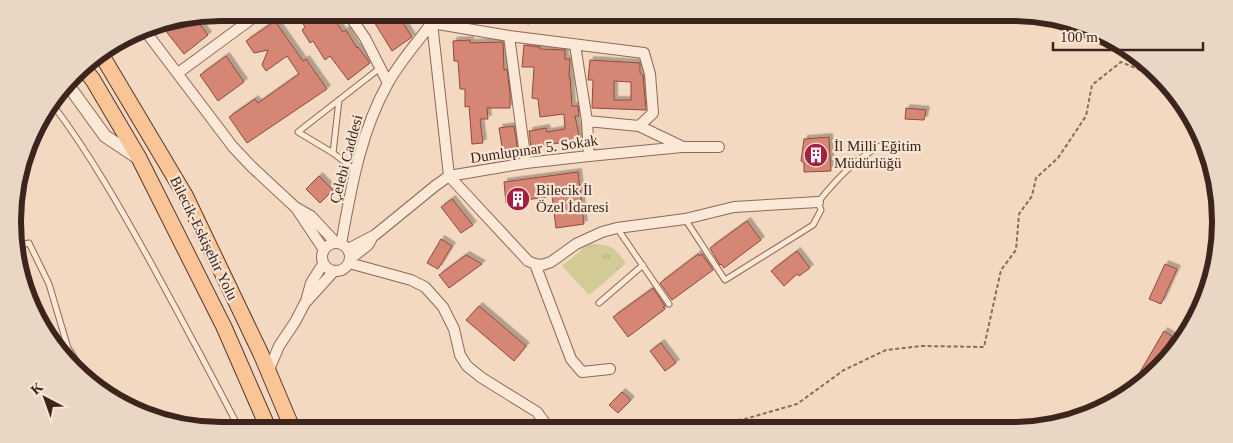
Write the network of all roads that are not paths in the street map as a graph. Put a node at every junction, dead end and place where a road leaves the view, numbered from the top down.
1 (248, 21) edge
2 (353, 21) edge
3 (432, 23) junction
4 (148, 35) edge
5 (509, 36) junction
6 (576, 45) junction
7 (104, 60) edge
8 (380, 68) junction
9 (87, 73) edge
10 (178, 73) junction
11 (388, 83) junction
12 (71, 89) edge
13 (339, 100) junction
14 (56, 109) edge
15 (587, 121) junction
16 (639, 126) junction
17 (682, 146) junction
18 (880, 146) dead end
19 (719, 147) dead end
20 (333, 153) junction
21 (589, 156) junction
22 (139, 158) junction
23 (526, 163) junction
24 (355, 170) junction
25 (449, 176) junction
26 (818, 202) junction
27 (295, 207) junction
28 (685, 219) junction
29 (617, 228) junction
30 (23, 245) edge
31 (324, 250) junction
32 (345, 251) junction
33 (323, 264) junction
34 (535, 264) junction
35 (643, 265) junction
36 (334, 271) junction
37 (306, 302) junction
38 (598, 303) dead end
39 (669, 304) dead end
40 (73, 356) edge
41 (610, 369) dead end
42 (268, 372) junction
43 (236, 422) edge
44 (266, 422) edge
45 (290, 422) edge
46 (544, 422) edge

1 - 10 street
2 - 8 street
3 - 5 street
3 - 11 street, Çelebi Caddesi
3 - 25 street
4 - 10 street
5 - 6 street
5 - 23 street
6 - 15 street
6 - 16 street
7 - 42 main road, Bilecik-Eskişehir Yolu
8 - 11 street
8 - 13 lane
9 - 22 main road, Bilecik-Eskişehir Yolu
10 - 27 street
11 - 24 street, Çelebi Caddesi
12 - 22 street
13 - 20 lane
13 - 20 lane
14 - 43 lane
15 - 16 street
15 - 21 street
16 - 17 street
17 - 19 street, Dumlupınar 5. Sokak
17 - 21 street, Dumlupınar 5. Sokak
18 - 26 lane
20 - 24 lane
21 - 23 street, Dumlupınar 5. Sokak
22 - 44 main road, Bilecik-Eskişehir Yolu
23 - 25 street, Dumlupınar 5. Sokak
24 - 32 street, Çelebi Caddesi
25 - 32 street, Dumlupınar 5. Sokak
25 - 34 street
26 - 28 street
26 - 28 lane
27 - 31 street
27 - 32 street
28 - 29 street
29 - 34 street
29 - 35 lane
30 - 40 lane
31 - 32 street
31 - 33 street
32 - 36 street
32 - 46 street
33 - 36 street
33 - 37 street
34 - 41 street
35 - 38 lane
35 - 39 lane
36 - 37 street
37 - 42 street
42 - 45 main road, Bilecik-Eskişehir Yolu

